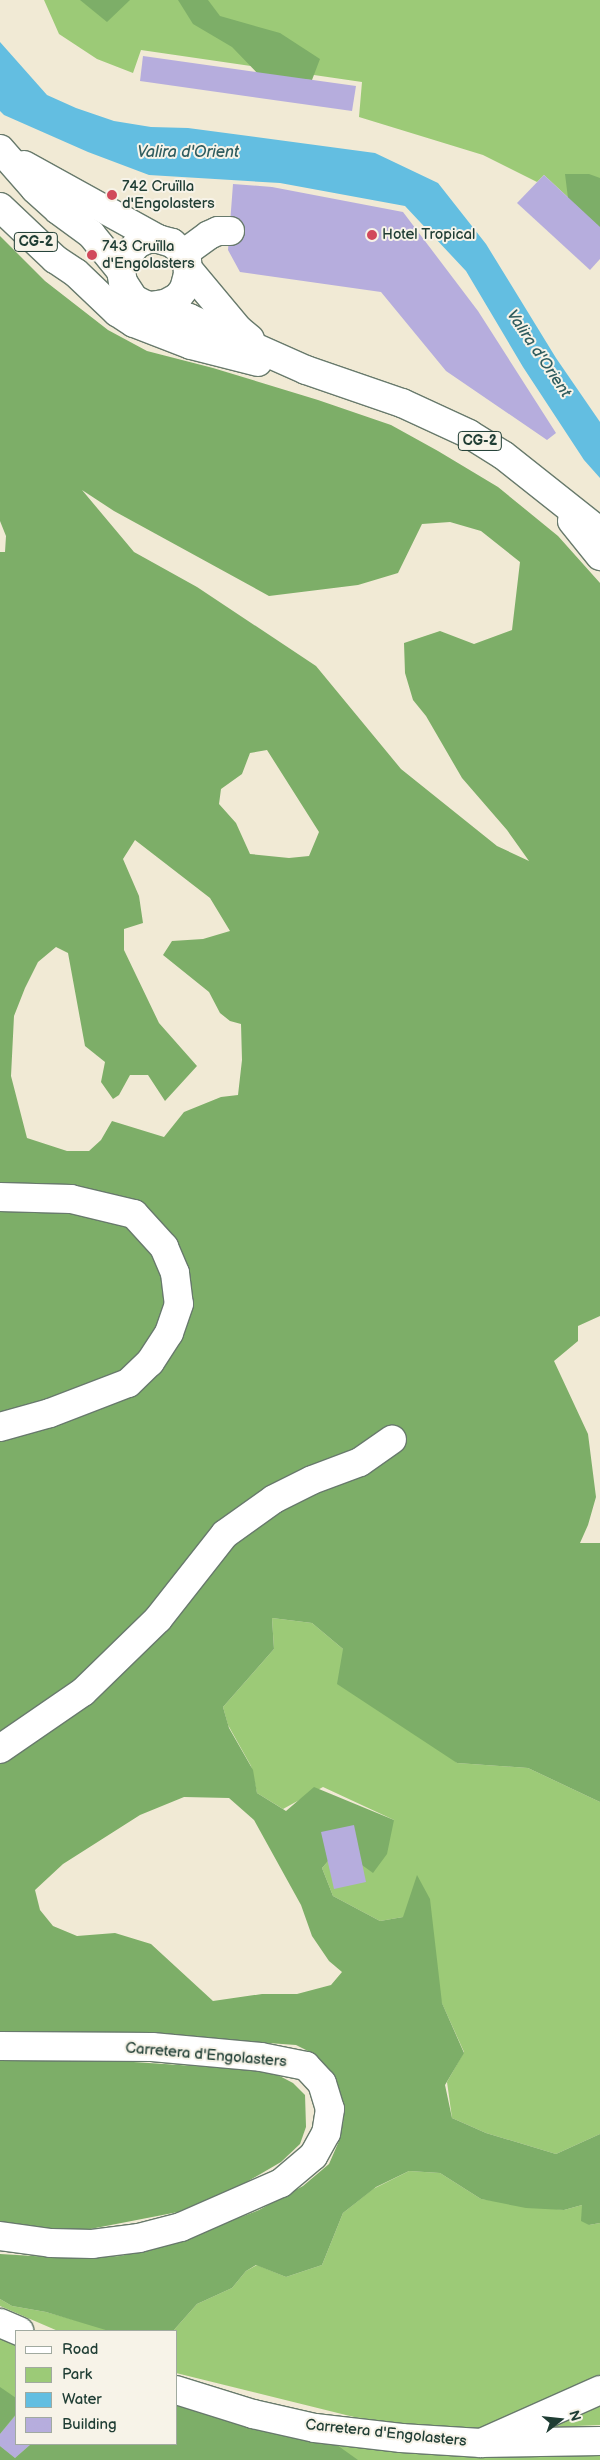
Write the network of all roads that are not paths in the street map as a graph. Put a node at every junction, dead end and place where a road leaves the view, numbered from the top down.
1 (6, 154) edge
2 (0, 207) edge
3 (230, 231) dead end
4 (158, 239) junction
5 (186, 261) junction
6 (76, 273) junction
7 (121, 274) junction
8 (95, 292) junction
9 (144, 304) junction
10 (265, 353) junction
11 (306, 370) junction
12 (549, 492) junction
13 (600, 532) edge
14 (600, 556) edge
15 (0, 1197) edge
16 (0, 1427) edge
17 (392, 1440) dead end
18 (0, 1749) edge
19 (0, 2046) edge
20 (0, 2236) edge
21 (0, 2323) edge
22 (17, 2330) edge
23 (600, 2390) edge
24 (178, 2391) edge
25 (600, 2441) edge
26 (481, 2443) junction

1 - 4 main road
1 - 7 main road
2 - 6 main road, CG-2
3 - 5 main road
4 - 5 main road, CG-2
4 - 7 main road
5 - 9 main road, CG-2
5 - 10 main road, CG-2
6 - 7 main road, CG-2
6 - 8 main road, CG-2
7 - 9 main road
8 - 9 main road, CG-2
8 - 11 main road
9 - 10 main road, CG-2
10 - 11 main road, CG-2
11 - 12 main road, CG-2
12 - 13 main road, CG-2
12 - 14 main road, CG-2
15 - 16 main road
17 - 18 main road
19 - 20 main road, Carretera d'Engolasters
21 - 22 main road
23 - 26 main road
24 - 26 main road, Carretera d'Engolasters
25 - 26 main road, Carretera d'Engolasters

